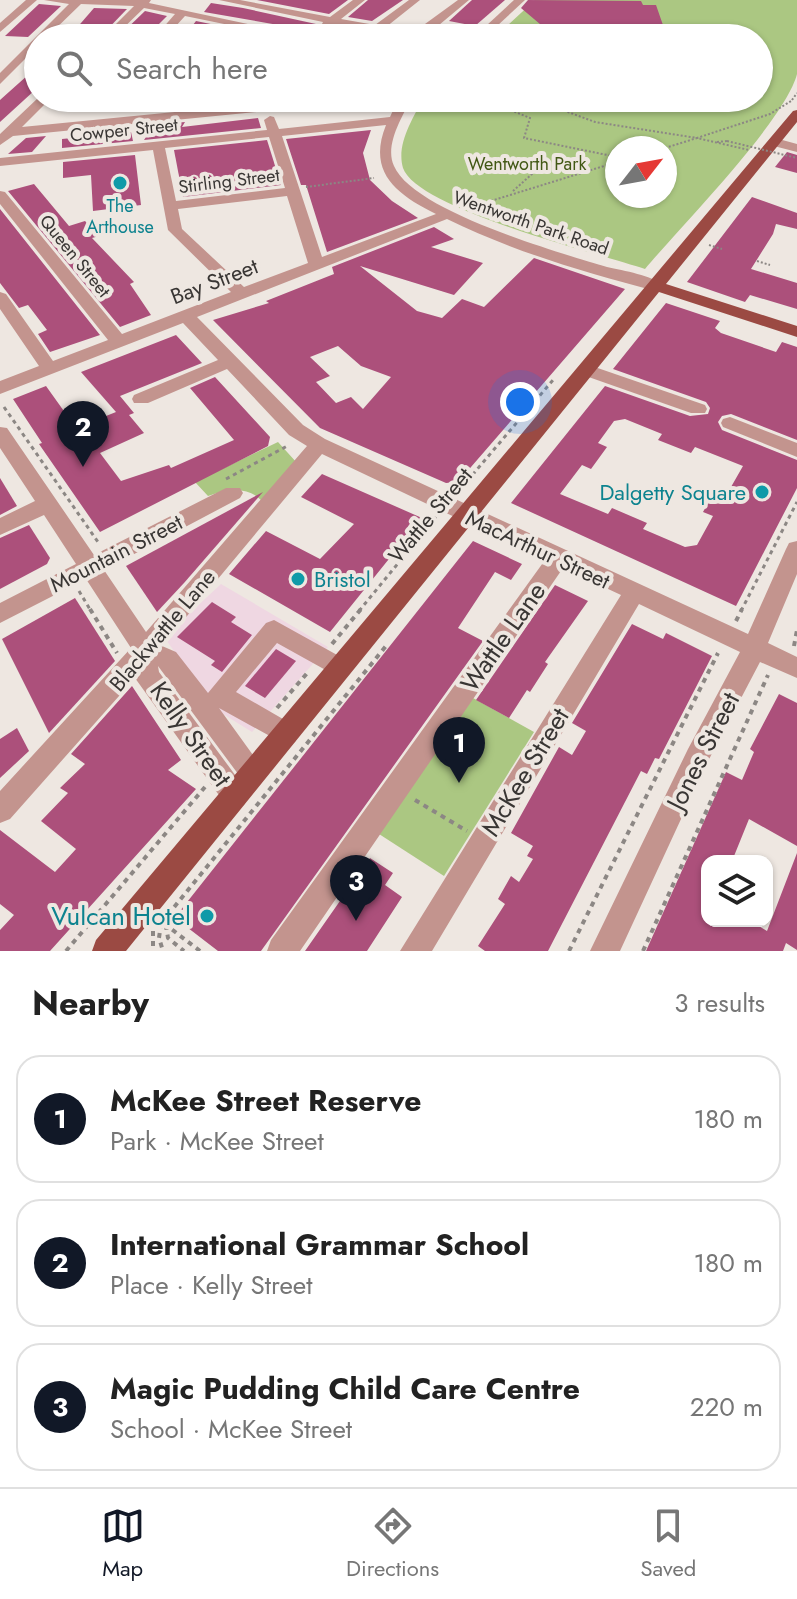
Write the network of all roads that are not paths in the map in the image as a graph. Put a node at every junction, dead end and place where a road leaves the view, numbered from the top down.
1 (32, 0) edge
2 (49, 0) edge
3 (224, 0) edge
4 (306, 0) edge
5 (360, 0) edge
6 (415, 0) edge
7 (464, 0) edge
8 (520, 0) edge
9 (78, 1) edge
10 (93, 1) edge
11 (144, 2) edge
12 (250, 2) edge
13 (288, 12) junction
14 (182, 13) junction
15 (332, 20) junction
16 (49, 24) edge
17 (121, 24) edge
18 (172, 24) edge
19 (214, 24) edge
20 (222, 24) edge
21 (327, 24) edge
22 (355, 24) edge
23 (383, 24) edge
24 (434, 24) edge
25 (493, 24) edge
26 (0, 29) edge
27 (0, 37) edge
28 (24, 38) edge
29 (24, 51) edge
30 (0, 58) edge
31 (20, 59) junction
32 (24, 59) edge
33 (0, 80) edge
34 (31, 112) edge
35 (148, 112) edge
36 (209, 112) edge
37 (270, 112) edge
38 (334, 112) edge
39 (399, 112) edge
40 (203, 113) joint
41 (797, 114) edge
42 (142, 119) junction
43 (396, 120) junction
44 (326, 126) junction
45 (273, 132) junction
46 (5, 137) edge
47 (775, 142) junction
48 (158, 144) junction
49 (142, 146) junction
50 (797, 148) edge
51 (0, 162) edge
52 (297, 189) junction
53 (0, 195) edge
54 (170, 206) junction
55 (453, 213) junction
56 (317, 265) junction
57 (656, 286) junction
58 (242, 294) junction
59 (0, 297) edge
60 (185, 315) junction
61 (797, 332) edge
62 (119, 342) junction
63 (230, 361) junction
64 (49, 368) junction
65 (586, 370) junction
66 (0, 388) edge
67 (141, 399) dead end
68 (698, 409) dead end
69 (730, 423) dead end
70 (0, 433) edge
71 (318, 444) junction
72 (797, 450) edge
73 (225, 488) road end
74 (47, 504) junction
75 (466, 516) junction
76 (0, 527) edge
77 (558, 558) junction
78 (795, 559) edge
79 (89, 567) junction
80 (634, 593) junction
81 (0, 614) edge
82 (754, 647) junction
83 (796, 658) edge
84 (143, 660) junction
85 (331, 662) junction
86 (275, 728) junction
87 (253, 773) junction
88 (235, 796) junction
89 (0, 810) edge
90 (107, 951) edge
91 (282, 951) edge
92 (415, 951) edge
93 (605, 951) edge

1 - 26 street
2 - 9 street
3 - 12 street
4 - 13 street
5 - 15 street
6 - 23 street
7 - 24 street
8 - 25 street
9 - 10 street
9 - 16 street
10 - 11 street
11 - 14 street
11 - 17 street
12 - 13 street
12 - 20 street
13 - 15 street
14 - 18 street
14 - 19 street
15 - 21 street
15 - 22 street
27 - 28 street
29 - 31 street
30 - 31 street
31 - 32 street
31 - 33 street
34 - 46 street
35 - 42 street
36 - 40 street
37 - 45 street
38 - 44 street
39 - 43 street, Wentworth Park Road
40 - 42 street
41 - 47 main road, Wattle Street
42 - 46 street
42 - 49 street
43 - 44 street, Cowper Street
43 - 55 street, Wentworth Park Road
44 - 45 street, Cowper Street
45 - 48 street, Cowper Street
45 - 52 street
47 - 50 street
47 - 57 main road, Wattle Street
48 - 49 street, Cowper Street
48 - 54 street
49 - 51 street, Cowper Street
52 - 54 street, Stirling Street
52 - 56 street
53 - 62 street, Queen Street
54 - 58 street
55 - 56 street, Bay Street
55 - 57 street, Wentworth Park Road
56 - 58 street, Bay Street
57 - 61 main road
57 - 65 main road, Wattle Street
58 - 60 street, Bay Street
59 - 64 street
60 - 62 street, Bay Street
60 - 63 street, MacArthur Street
62 - 64 street, Bay Street
63 - 67 street
63 - 71 street, MacArthur Street
64 - 66 street, Bay Street
65 - 68 street
65 - 75 main road, Wattle Street
69 - 72 street
70 - 74 street, Kelly Street
71 - 75 street, MacArthur Street
71 - 84 street, Blackwattle Lane
73 - 79 street, Mountain Street
74 - 76 street
74 - 79 street, Kelly Street
75 - 77 street, MacArthur Street
75 - 85 main road, Wattle Street
77 - 80 street, MacArthur Street
77 - 91 street, Wattle Lane
78 - 82 street, Jones Street
79 - 81 street, Mountain Street
79 - 84 street, Kelly Street
80 - 82 street, MacArthur Street
80 - 92 street, McKee Street
82 - 83 street, MacArthur Street
82 - 93 street, Jones Street
84 - 87 street, Kelly Street
84 - 88 street, Kelly Street
84 - 89 street, Blackwattle Lane
85 - 86 main road, Wattle Street
85 - 86 street
86 - 87 main road, Wattle Street
87 - 88 main road, Wattle Street
88 - 90 main road, Wattle Street

